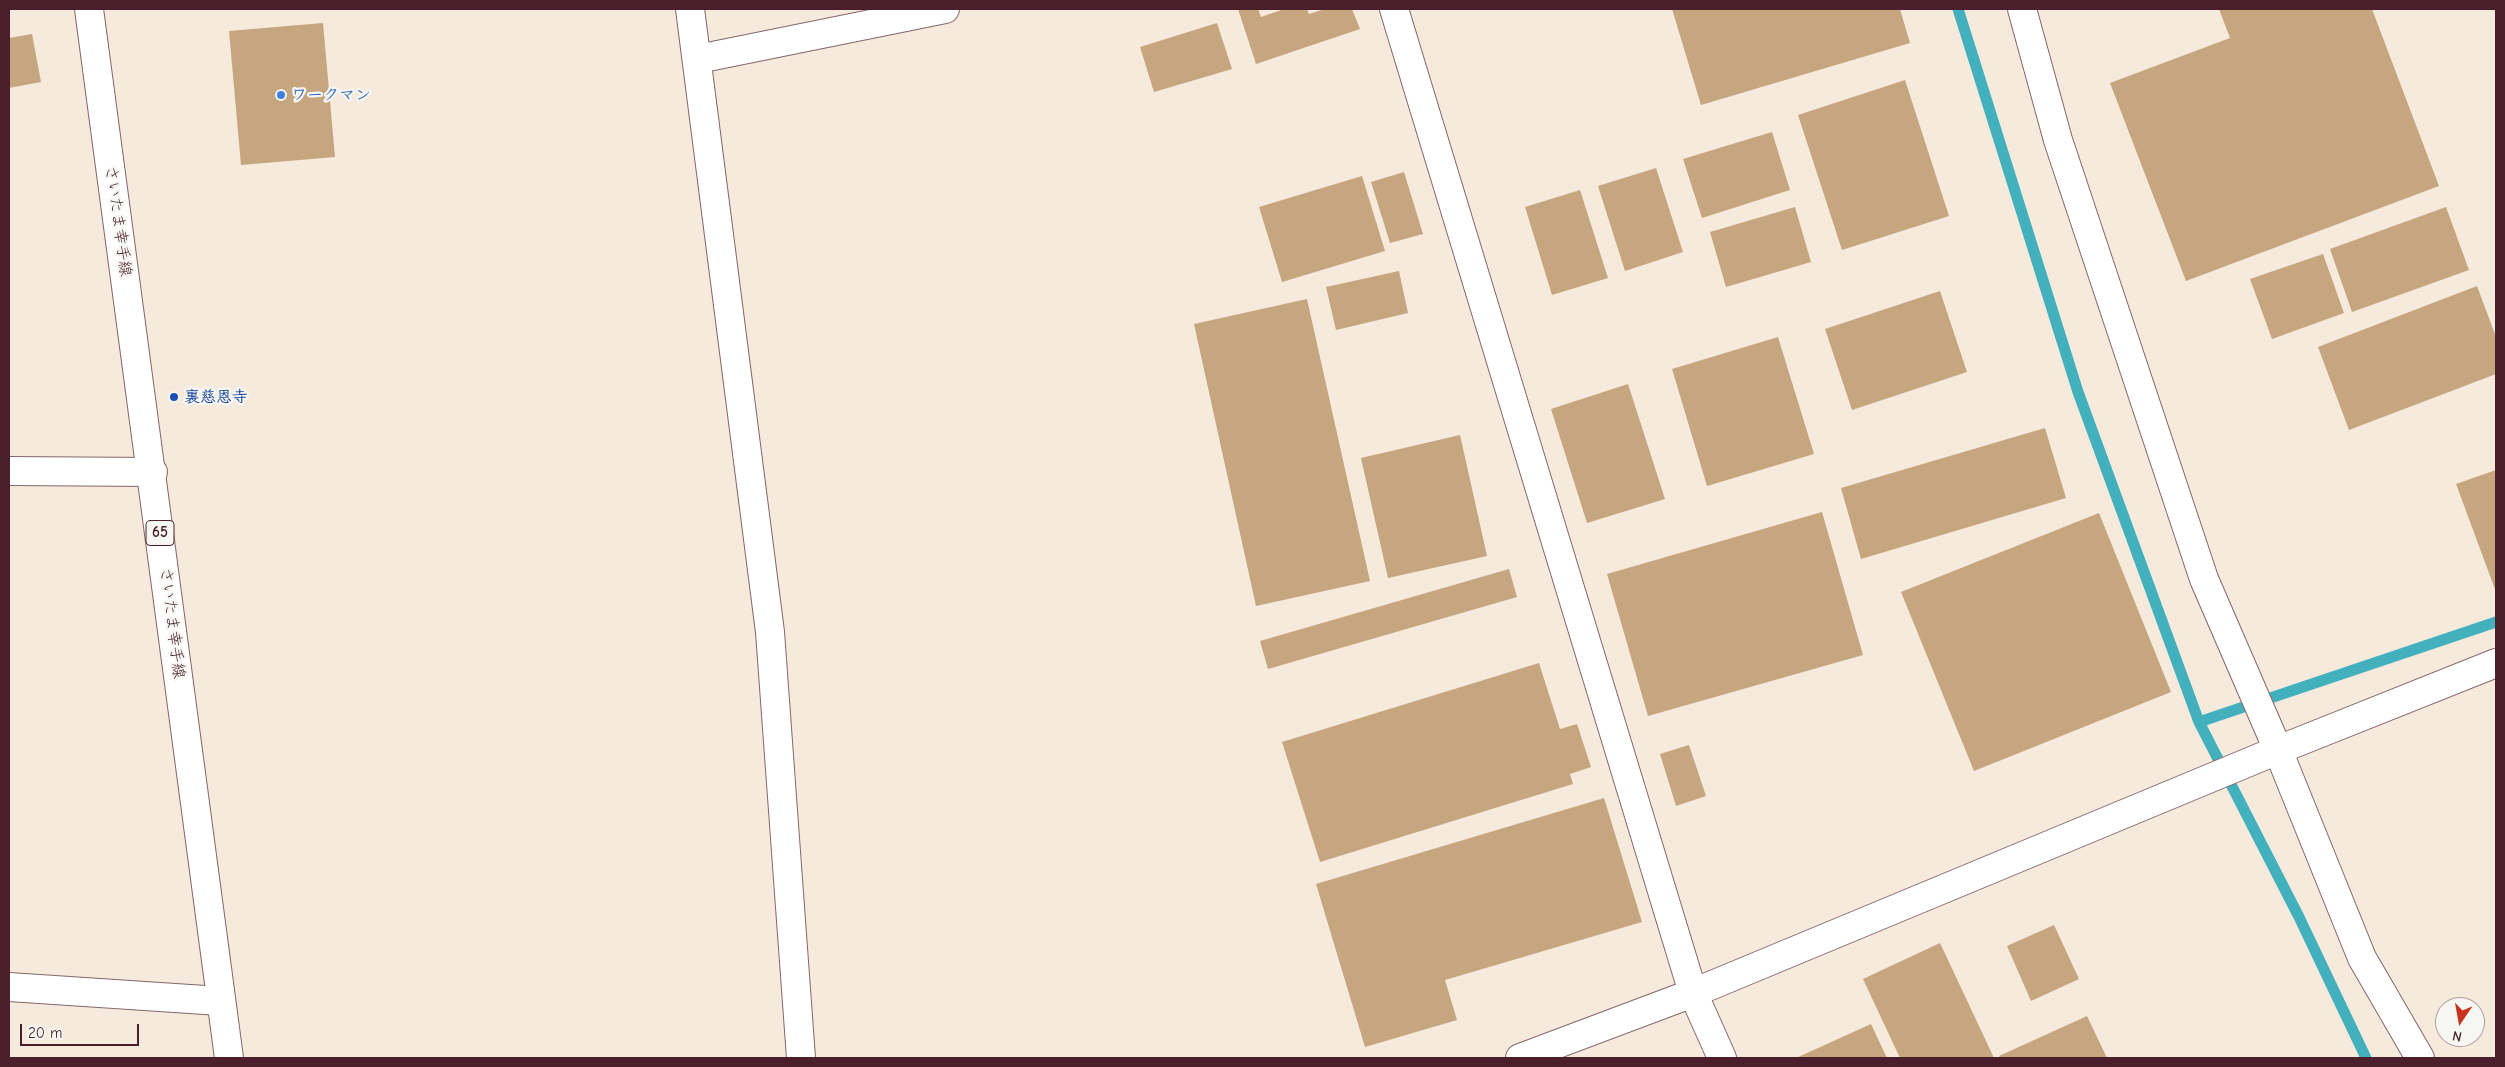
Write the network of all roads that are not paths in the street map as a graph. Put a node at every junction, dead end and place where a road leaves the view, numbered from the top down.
1 (89, 9) edge
2 (690, 9) edge
3 (945, 9) edge
4 (1394, 9) edge
5 (2022, 9) edge
6 (698, 59) junction
7 (9, 471) edge
8 (153, 472) junction
9 (2496, 663) edge
10 (2278, 750) junction
11 (9, 987) edge
12 (1693, 993) junction
13 (220, 1001) junction
14 (228, 1058) edge
15 (801, 1058) edge
16 (1520, 1058) edge
17 (1722, 1058) edge
18 (2420, 1058) edge

1 - 8 street, さいたま幸手線 / 65
2 - 6 street
3 - 6 street
4 - 12 street
5 - 10 street
6 - 15 street
7 - 8 street
8 - 13 street, さいたま幸手線 / 65
9 - 10 street
10 - 12 street
10 - 18 street
11 - 13 street
12 - 16 street
12 - 17 street
13 - 14 street, さいたま幸手線 / 65

